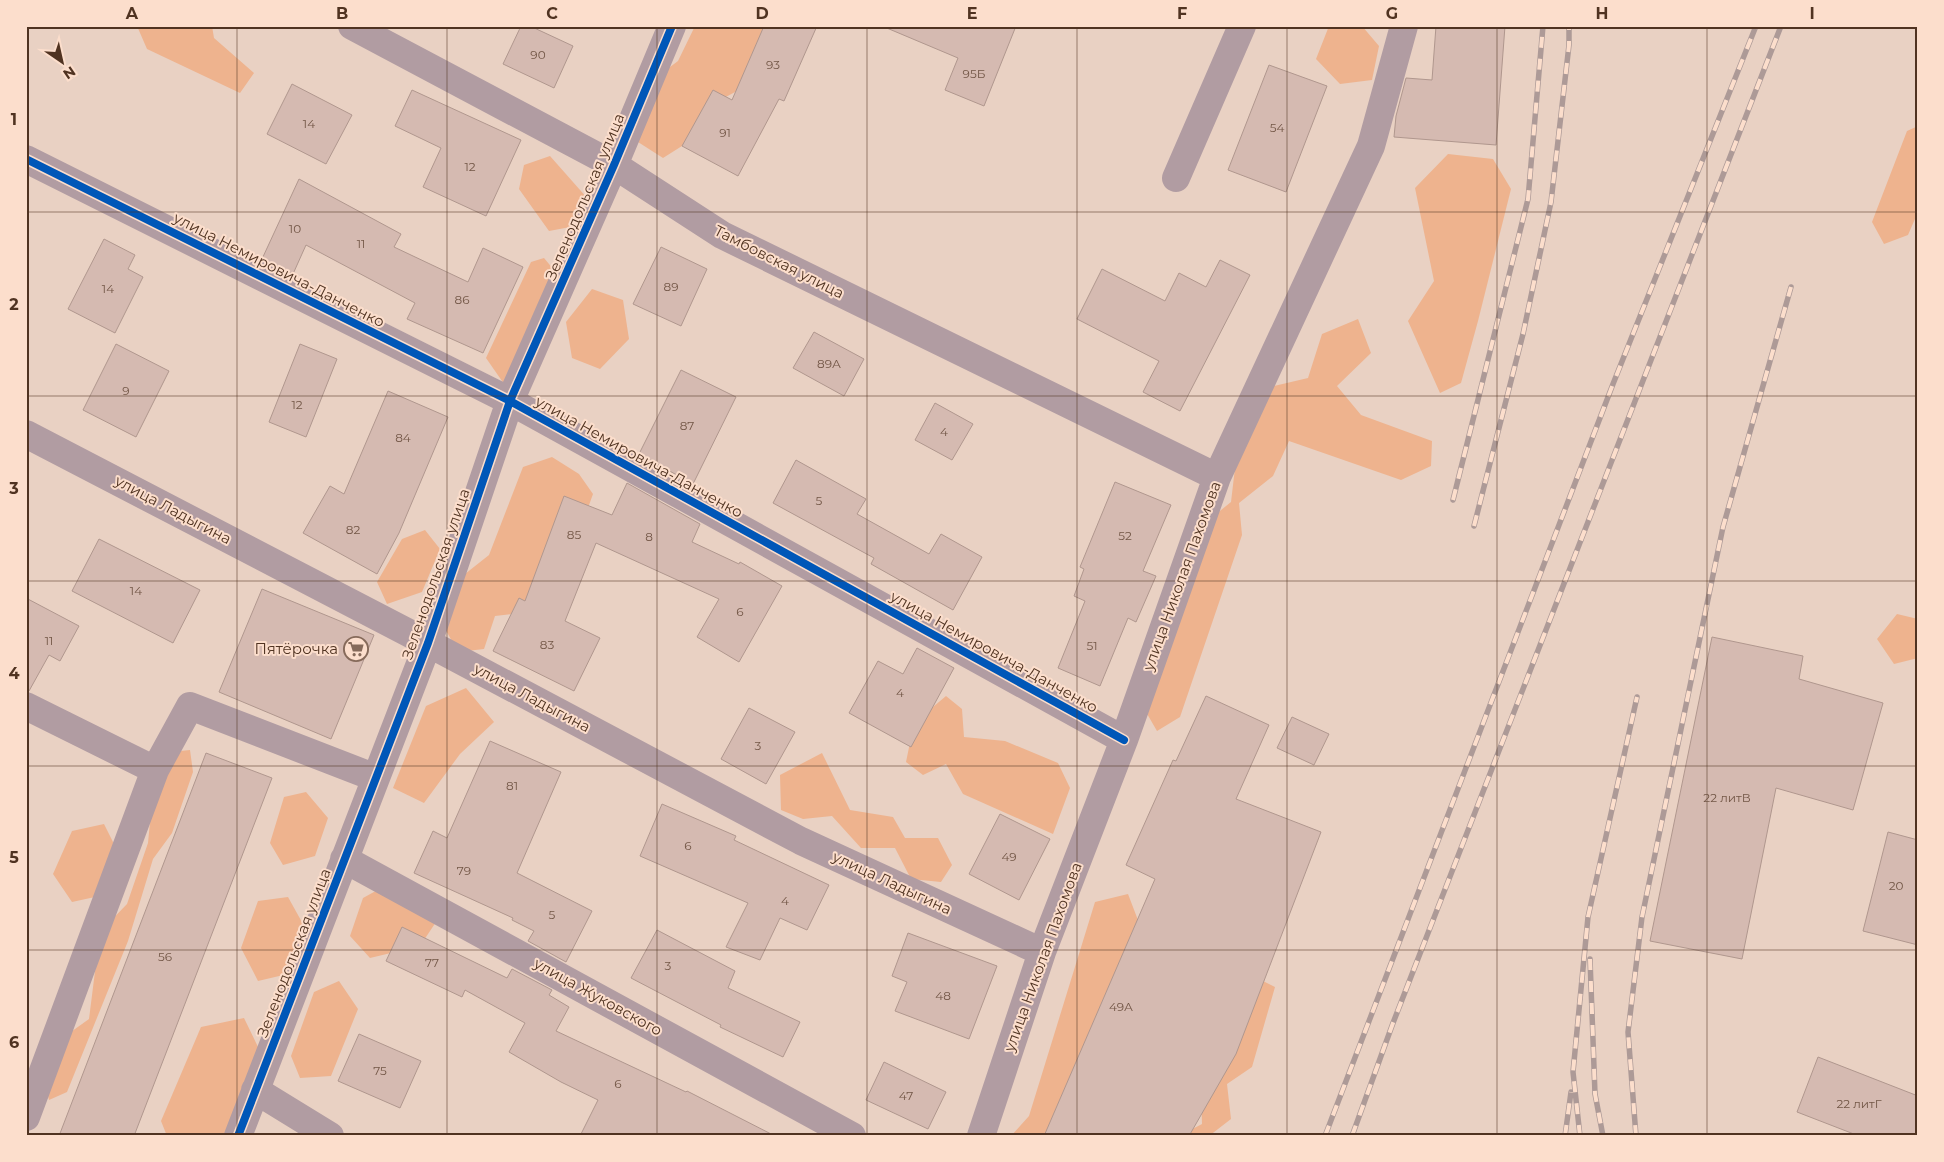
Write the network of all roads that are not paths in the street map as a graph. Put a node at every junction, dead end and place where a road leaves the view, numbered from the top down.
1 (352, 26) edge
2 (672, 26) edge
3 (1242, 26) edge
4 (1404, 26) edge
5 (26, 159) edge
6 (614, 165) junction
7 (1176, 178) dead end
8 (510, 401) junction
9 (26, 434) edge
10 (1217, 477) junction
11 (428, 643) junction
12 (26, 706) edge
13 (1124, 740) junction
14 (155, 770) junction
15 (376, 778) junction
16 (344, 859) junction
17 (1042, 952) junction
18 (255, 1090) junction
19 (28, 1106) edge
20 (238, 1136) edge
21 (330, 1136) edge
22 (852, 1136) edge
23 (982, 1136) edge

1 - 6 street, Тамбовская улица
2 - 6 street, Зеленодольская улица
3 - 7 street
4 - 10 street, улица Николая Пахомова
5 - 8 street, улица Немировича-Данченко
6 - 8 street, Зеленодольская улица
6 - 10 street, Тамбовская улица
8 - 11 street, Зеленодольская улица
8 - 13 street, улица Немировича-Данченко
9 - 11 street, улица Ладыгина
10 - 13 street, улица Николая Пахомова
11 - 15 street, Зеленодольская улица
11 - 17 street, улица Ладыгина
12 - 14 street
13 - 17 street, улица Николая Пахомова
14 - 15 street
14 - 19 street
15 - 16 street, Зеленодольская улица
16 - 18 street, Зеленодольская улица
16 - 22 street, улица Жуковского
17 - 23 street, улица Николая Пахомова
18 - 20 street, Зеленодольская улица
18 - 21 street

